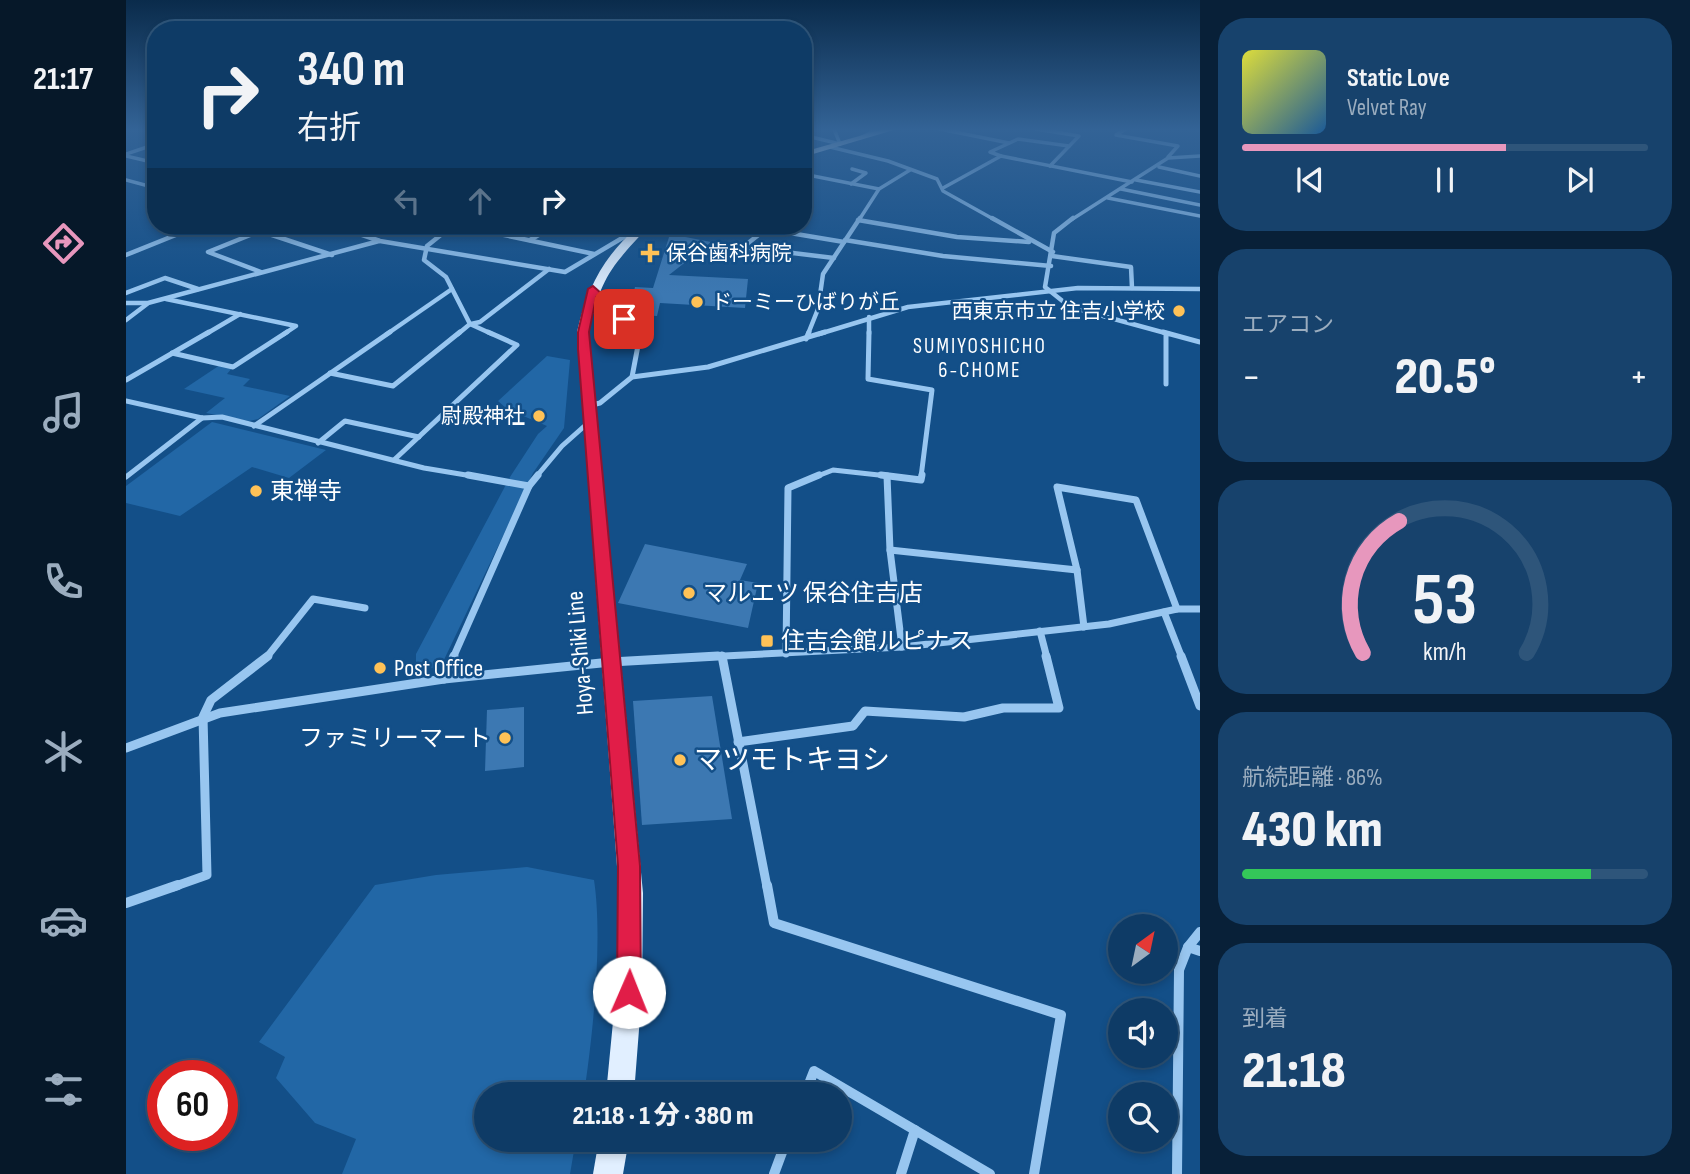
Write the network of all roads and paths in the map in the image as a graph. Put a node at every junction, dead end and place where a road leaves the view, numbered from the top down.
1 (851, 184) edge
2 (888, 184) edge
3 (940, 184) edge
4 (951, 184) edge
5 (1129, 184) edge
6 (1151, 184) edge
7 (943, 188) junction
8 (879, 189) junction
9 (1121, 189) junction
10 (1200, 192) edge
11 (1108, 198) junction
12 (1200, 205) edge
13 (1200, 216) edge
14 (858, 220) junction
15 (175, 235) edge
16 (250, 235) edge
17 (272, 235) edge
18 (362, 235) edge
19 (441, 235) edge
20 (505, 235) edge
21 (539, 235) edge
22 (627, 235) edge
23 (634, 235) edge
24 (758, 235) edge
25 (806, 235) edge
26 (530, 240) junction
27 (380, 241) junction
28 (845, 241) junction
29 (1033, 243) junction
30 (427, 246) junction
31 (126, 254) edge
32 (594, 254) junction
33 (1052, 254) junction
34 (333, 255) junction
35 (834, 258) junction
36 (1051, 266) junction
37 (550, 269) junction
38 (262, 272) junction
39 (1132, 288) junction
40 (199, 289) junction
41 (452, 289) junction
42 (593, 289) junction
43 (1200, 289) edge
44 (1048, 290) junction
45 (126, 293) edge
46 (166, 299) junction
47 (126, 303) edge
48 (148, 303) junction
49 (240, 314) junction
50 (869, 317) junction
51 (126, 320) edge
52 (470, 324) junction
53 (1166, 334) junction
54 (806, 339) junction
55 (1200, 342) edge
56 (172, 353) junction
57 (330, 373) junction
58 (632, 377) junction
59 (126, 380) edge
60 (1166, 384) dead end
61 (126, 401) edge
62 (587, 407) junction
63 (202, 418) junction
64 (589, 422) junction
65 (254, 426) junction
66 (419, 437) junction
67 (318, 443) junction
68 (394, 460) junction
69 (887, 476) junction
70 (126, 477) edge
71 (529, 486) junction
72 (890, 550) junction
73 (1077, 570) junction
74 (365, 608) dead end
75 (1177, 609) junction
76 (1200, 609) edge
77 (1164, 612) junction
78 (1084, 627) junction
79 (1040, 631) junction
80 (902, 647) junction
81 (786, 654) junction
82 (722, 656) junction
83 (611, 662) junction
84 (444, 680) junction
85 (1200, 706) edge
86 (203, 717) junction
87 (738, 742) junction
88 (126, 748) edge
89 (126, 903) edge
90 (1200, 932) edge
91 (1194, 949) edge
92 (622, 1082) edge
93 (810, 1082) edge
94 (833, 1082) edge
95 (852, 1093) edge
96 (915, 1130) junction
97 (612, 1152) edge
98 (783, 1152) edge
99 (608, 1174) edge
100 (774, 1174) edge
101 (901, 1174) edge
102 (990, 1174) edge
103 (1034, 1174) edge
104 (1177, 1174) edge

1 - 8 street
2 - 8 street
3 - 7 street
4 - 7 street
5 - 9 street
6 - 10 street
7 - 29 street
8 - 14 street
9 - 11 street
9 - 12 street
11 - 13 street
11 - 33 street
14 - 28 street
14 - 29 street
15 - 31 street
16 - 38 street
17 - 34 street
18 - 27 street
19 - 30 street
20 - 26 street
21 - 26 street
22 - 32 street
23 - 42 main road, Hoya-Shiki Line
24 - 35 street
25 - 28 street
26 - 32 street
27 - 30 street
27 - 34 street
28 - 35 street
28 - 36 street
29 - 33 street
30 - 37 street
30 - 41 street
32 - 37 street
33 - 36 street
33 - 39 street
34 - 38 street
35 - 54 street
36 - 44 street
37 - 52 street
38 - 40 street
39 - 43 street
39 - 44 street
40 - 45 street
40 - 46 street
41 - 52 street
41 - 57 street
42 - 58 street
42 - 62 main road, Hoya-Shiki Line
44 - 50 street
44 - 53 street
46 - 48 street
46 - 49 street
47 - 48 street
48 - 51 street
49 - 56 street
49 - 56 street
50 - 54 street
50 - 69 street
52 - 57 street
52 - 66 street
53 - 55 street
53 - 60 street
54 - 58 street
56 - 59 street
57 - 65 street
58 - 62 street
61 - 63 street
62 - 64 main road, Hoya-Shiki Line
63 - 65 street
63 - 70 street
64 - 71 street
64 - 83 main road, Hoya-Shiki Line
65 - 67 street
66 - 67 street
66 - 68 street
67 - 68 street
68 - 71 street
69 - 72 street
69 - 81 street
71 - 84 street
72 - 73 street
72 - 80 street
73 - 75 street
73 - 78 street
74 - 86 street
75 - 76 street
75 - 77 street
77 - 78 street
77 - 85 street
78 - 79 street
79 - 80 street
79 - 87 street
80 - 81 street
81 - 82 street
82 - 83 street
82 - 87 street
83 - 84 street
83 - 92 main road, Hoya-Shiki Line
84 - 86 street
86 - 88 street
86 - 89 street
87 - 103 street
90 - 91 street
91 - 104 street
93 - 94 street
95 - 96 street
96 - 101 street
96 - 102 street
97 - 99 main road
98 - 100 street

